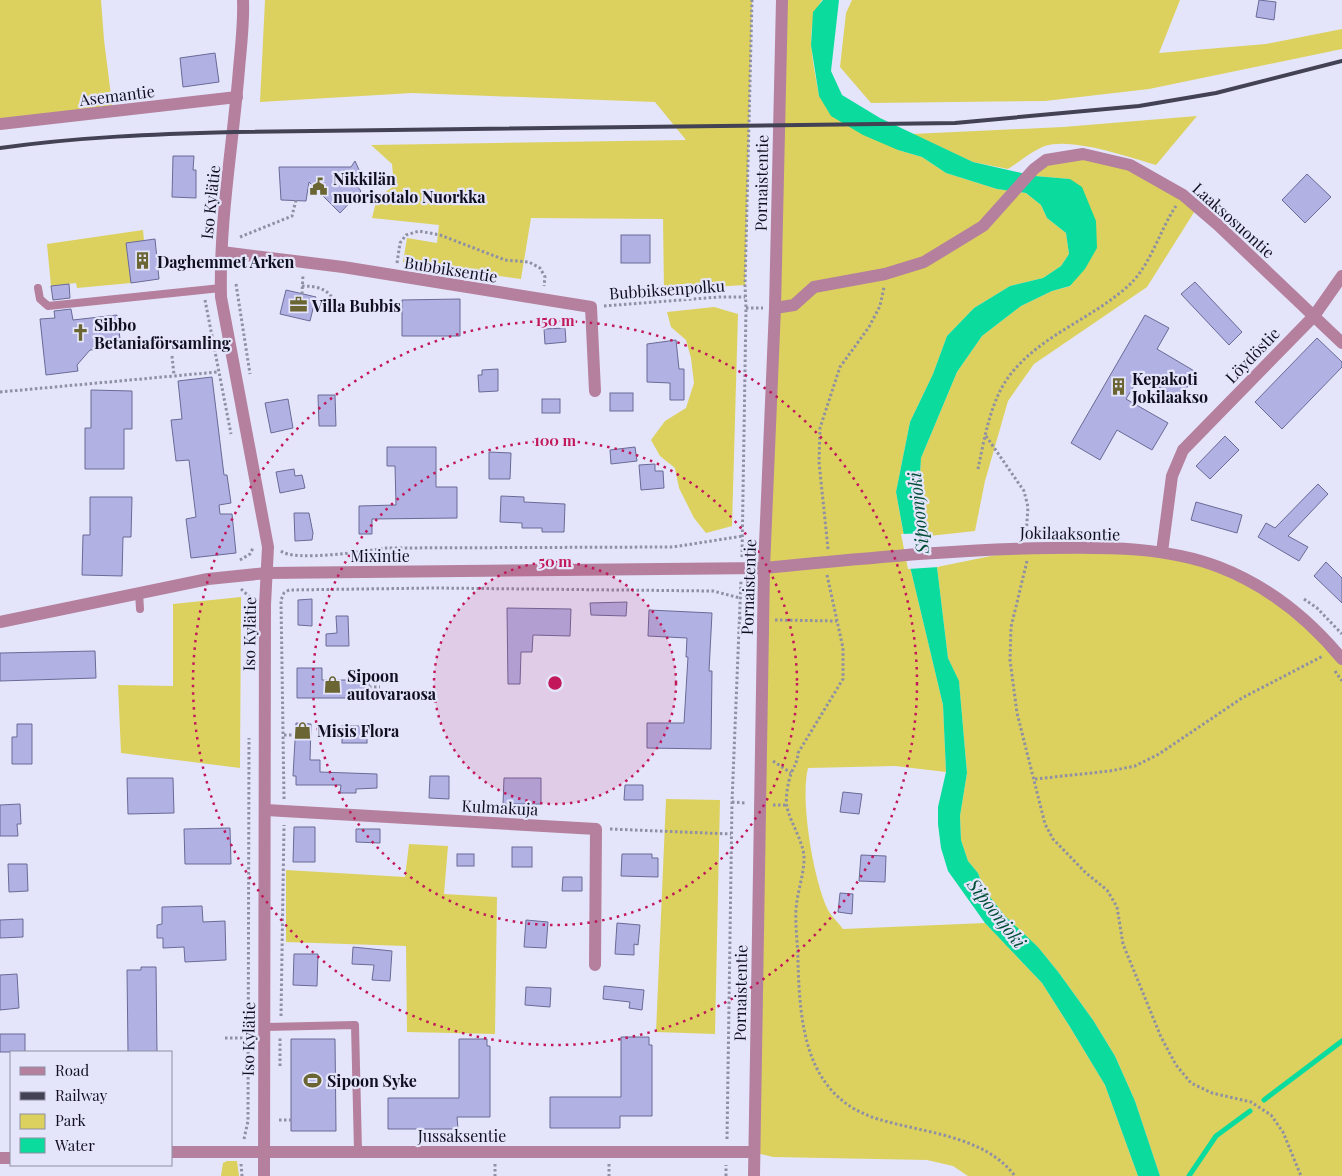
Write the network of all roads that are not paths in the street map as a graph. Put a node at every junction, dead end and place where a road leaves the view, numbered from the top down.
1 (243, 0) edge
2 (782, 0) edge
3 (237, 97) junction
4 (0, 124) edge
5 (222, 252) junction
6 (1342, 276) edge
7 (38, 288) dead end
8 (221, 288) junction
9 (774, 308) junction
10 (1314, 316) junction
11 (1342, 343) edge
12 (595, 391) dead end
13 (1162, 552) junction
14 (764, 568) junction
15 (267, 573) junction
16 (139, 593) junction
17 (140, 609) dead end
18 (0, 622) edge
19 (1339, 651) edge
20 (266, 810) junction
21 (595, 965) dead end
22 (265, 1026) junction
23 (264, 1151) junction
24 (358, 1151) junction
25 (172, 1152) edge
26 (753, 1152) junction
27 (264, 1176) edge
28 (754, 1176) edge

1 - 3 street, Iso Kylätie
2 - 9 street, Pornaistentie
3 - 4 street, Asemantie
3 - 5 street, Iso Kylätie
5 - 8 street, Iso Kylätie
5 - 12 street, Bubbiksentie
6 - 10 street, Löydöstie
7 - 8 lane
8 - 15 street, Iso Kylätie
9 - 10 street, Laaksosuontie
9 - 14 street, Pornaistentie
10 - 11 street, Laaksosuontie
10 - 13 street, Löydöstie
13 - 14 street, Jokilaaksontie
13 - 19 street, Jokilaaksontie
14 - 15 street, Mixintie
14 - 26 street, Pornaistentie
15 - 16 street, Mixintie
15 - 20 street, Iso Kylätie
16 - 17 lane
16 - 18 street, Mixintie
20 - 21 street, Kulmakuja
20 - 22 street, Iso Kylätie
22 - 23 street, Iso Kylätie
22 - 24 lane
23 - 24 street, Jussaksentie
23 - 25 street, Jussaksentie
23 - 27 street, Iso Kylätie
24 - 26 street, Jussaksentie
26 - 28 street, Pornaistentie

